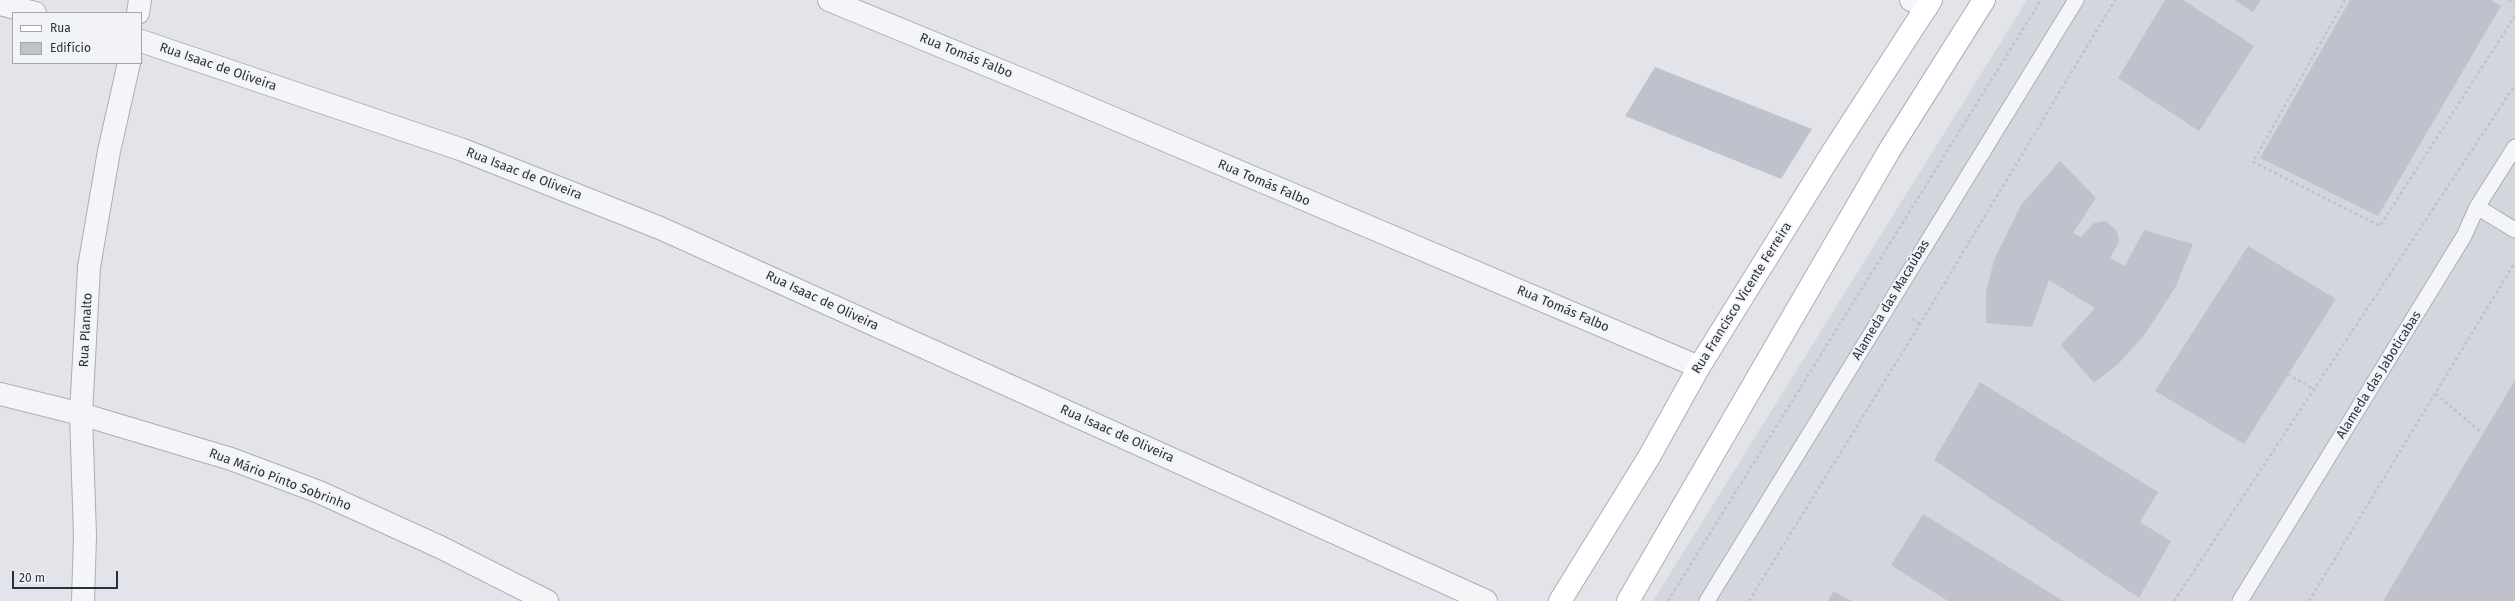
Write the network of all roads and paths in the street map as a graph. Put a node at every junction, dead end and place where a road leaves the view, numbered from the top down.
1 (140, 0) edge
2 (830, 0) edge
3 (1984, 0) edge
4 (2041, 0) edge
5 (2076, 0) edge
6 (2115, 0) edge
7 (2345, 0) edge
8 (2509, 0) edge
9 (1923, 2) edge
10 (0, 4) edge
11 (2515, 4) edge
12 (31, 12) edge
13 (138, 12) edge
14 (2515, 16) edge
15 (142, 41) edge
16 (129, 64) edge
17 (2515, 85) edge
18 (2515, 147) edge
19 (2477, 207) junction
20 (2515, 230) edge
21 (2514, 264) dead end
22 (1699, 366) junction
23 (2288, 374) dead end
24 (2313, 389) junction
25 (0, 394) edge
26 (2436, 394) junction
27 (81, 414) junction
28 (2482, 433) dead end
29 (83, 601) edge
30 (547, 601) edge
31 (1486, 601) edge
32 (1560, 601) edge
33 (1628, 601) edge
34 (1668, 601) edge
35 (1707, 601) edge
36 (1749, 601) edge
37 (2174, 601) edge
38 (2240, 601) edge
39 (2309, 601) edge

1 - 13 street
2 - 22 street, Rua Tomás Falbo
3 - 33 main road
4 - 34 path
5 - 35 lane, Alameda das Macaúbas
6 - 36 path
7 - 14 path
8 - 11 path
9 - 22 main road, Rua Francisco Vicente Ferreira
10 - 12 street
15 - 31 street, Rua Isaac de Oliveira
16 - 27 street, Rua Planalto
17 - 24 path
18 - 19 lane, Alameda das Jaboticabas
19 - 20 lane
19 - 38 lane, Alameda das Jaboticabas
21 - 26 path
22 - 32 main road, Rua Francisco Vicente Ferreira
23 - 24 path
24 - 37 path
25 - 27 street, Rua Mário Pinto Sobrinho
26 - 28 path
26 - 39 path
27 - 29 street, Rua Planalto
27 - 30 street, Rua Mário Pinto Sobrinho

